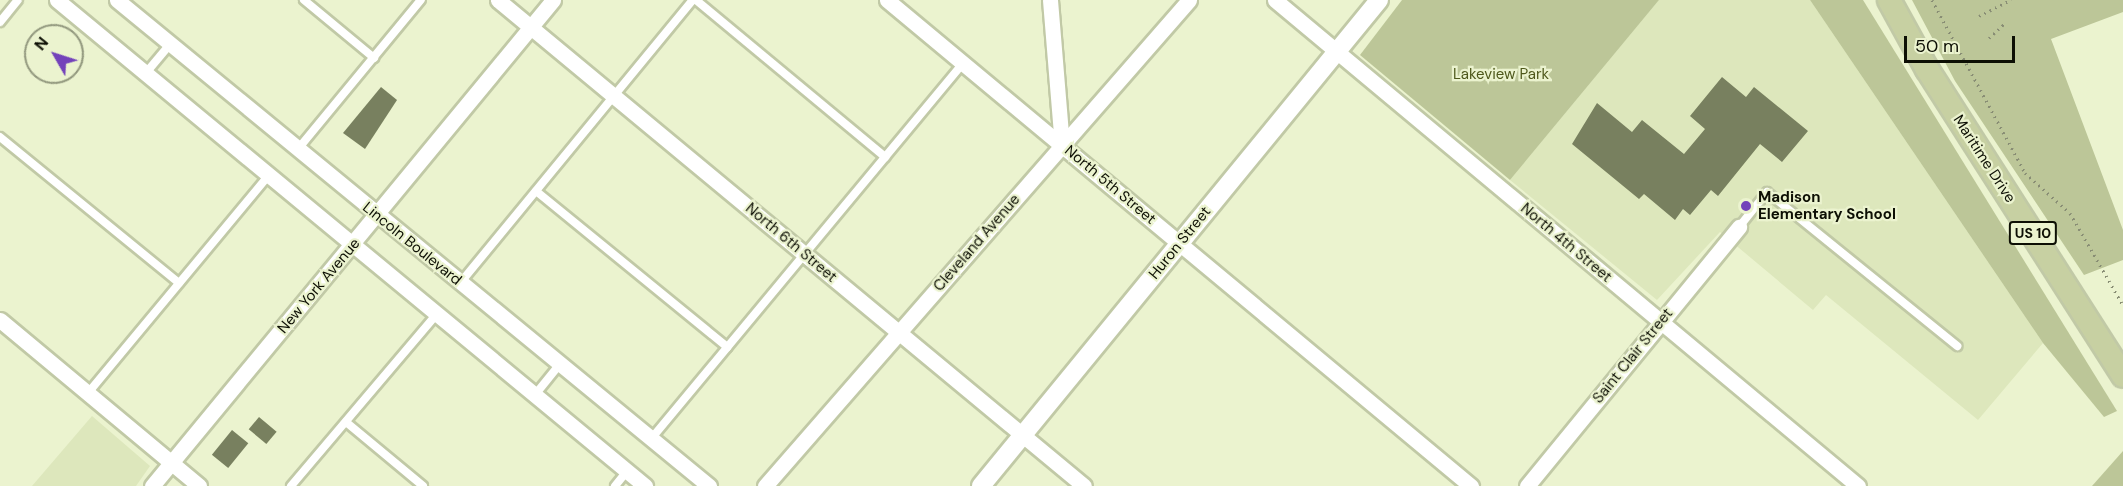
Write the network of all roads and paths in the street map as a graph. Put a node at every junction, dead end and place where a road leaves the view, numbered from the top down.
1 (18, 0) edge
2 (57, 0) edge
3 (117, 0) edge
4 (304, 0) edge
5 (421, 0) edge
6 (498, 0) edge
7 (553, 0) edge
8 (695, 0) edge
9 (887, 0) edge
10 (1050, 0) edge
11 (1189, 0) edge
12 (1275, 0) edge
13 (1379, 0) edge
14 (1890, 0) edge
15 (1932, 0) edge
16 (2011, 0) edge
17 (1979, 16) dead end
18 (0, 22) edge
19 (2005, 23) dead end
20 (530, 27) junction
21 (1989, 38) dead end
22 (170, 44) junction
23 (1336, 51) junction
24 (374, 58) junction
25 (963, 63) junction
26 (145, 74) junction
27 (614, 96) junction
28 (0, 137) edge
29 (1062, 146) junction
30 (297, 150) junction
31 (885, 157) junction
32 (268, 176) junction
33 (536, 191) junction
34 (377, 216) junction
35 (1739, 227) joint
36 (1179, 243) junction
37 (352, 246) junction
38 (804, 253) junction
39 (179, 283) junction
40 (460, 284) junction
41 (2123, 305) edge
42 (435, 316) junction
43 (0, 320) edge
44 (1660, 322) junction
45 (898, 331) junction
46 (1957, 346) dead end
47 (727, 347) junction
48 (560, 364) junction
49 (2123, 376) edge
50 (88, 393) junction
51 (534, 396) junction
52 (346, 422) junction
53 (1023, 435) junction
54 (651, 439) junction
55 (171, 463) junction
56 (627, 471) junction
57 (152, 486) edge
58 (199, 486) edge
59 (291, 486) edge
60 (423, 486) edge
61 (615, 486) edge
62 (645, 486) edge
63 (709, 486) edge
64 (765, 486) edge
65 (981, 486) edge
66 (1084, 486) edge
67 (1471, 486) edge
68 (1527, 486) edge
69 (1858, 486) edge

1 - 18 lane
2 - 26 street
3 - 22 street, Lincoln Boulevard
4 - 24 lane
5 - 24 lane
6 - 20 street, North 6th Street
7 - 20 street, New York Avenue
8 - 27 lane
8 - 31 lane
9 - 25 street, North 5th Street
10 - 29 street
11 - 29 street, Cleveland Avenue
12 - 23 street, North 4th Street
13 - 23 street, Huron Street
14 - 49 main road, Maritime Drive / US 10
15 - 41 path
16 - 17 path
19 - 21 path
20 - 27 street, North 6th Street
20 - 34 street, New York Avenue
22 - 26 lane
22 - 30 street, Lincoln Boulevard
23 - 36 street, Huron Street
23 - 44 street, North 4th Street
24 - 30 lane
25 - 29 street, North 5th Street
25 - 31 lane
26 - 32 street
27 - 33 lane
27 - 38 street, North 6th Street
28 - 39 lane
29 - 36 street, North 5th Street
29 - 45 street, Cleveland Avenue
30 - 34 street, Lincoln Boulevard
31 - 38 lane
32 - 37 street
32 - 39 lane
33 - 40 lane
33 - 47 lane
34 - 37 street, New York Avenue
34 - 40 street, Lincoln Boulevard
35 - 44 street, Saint Clair Street
35 - 46 lane
36 - 53 street, Huron Street
36 - 67 street, North 5th Street
37 - 42 street
37 - 55 street, New York Avenue
38 - 45 street, North 6th Street
38 - 47 lane
39 - 50 lane
40 - 48 street, Lincoln Boulevard
42 - 51 street
42 - 52 lane
43 - 50 street
44 - 68 street, Saint Clair Street
44 - 69 street, North 4th Street
45 - 53 street, North 6th Street
45 - 64 street, Cleveland Avenue
47 - 54 lane
48 - 51 lane
48 - 54 street, Lincoln Boulevard
50 - 55 street
51 - 56 street
52 - 59 lane
52 - 60 lane
53 - 65 street, Huron Street
53 - 66 street, North 6th Street
54 - 63 street, Lincoln Boulevard
55 - 57 street, New York Avenue
55 - 58 street
56 - 61 lane
56 - 62 street

